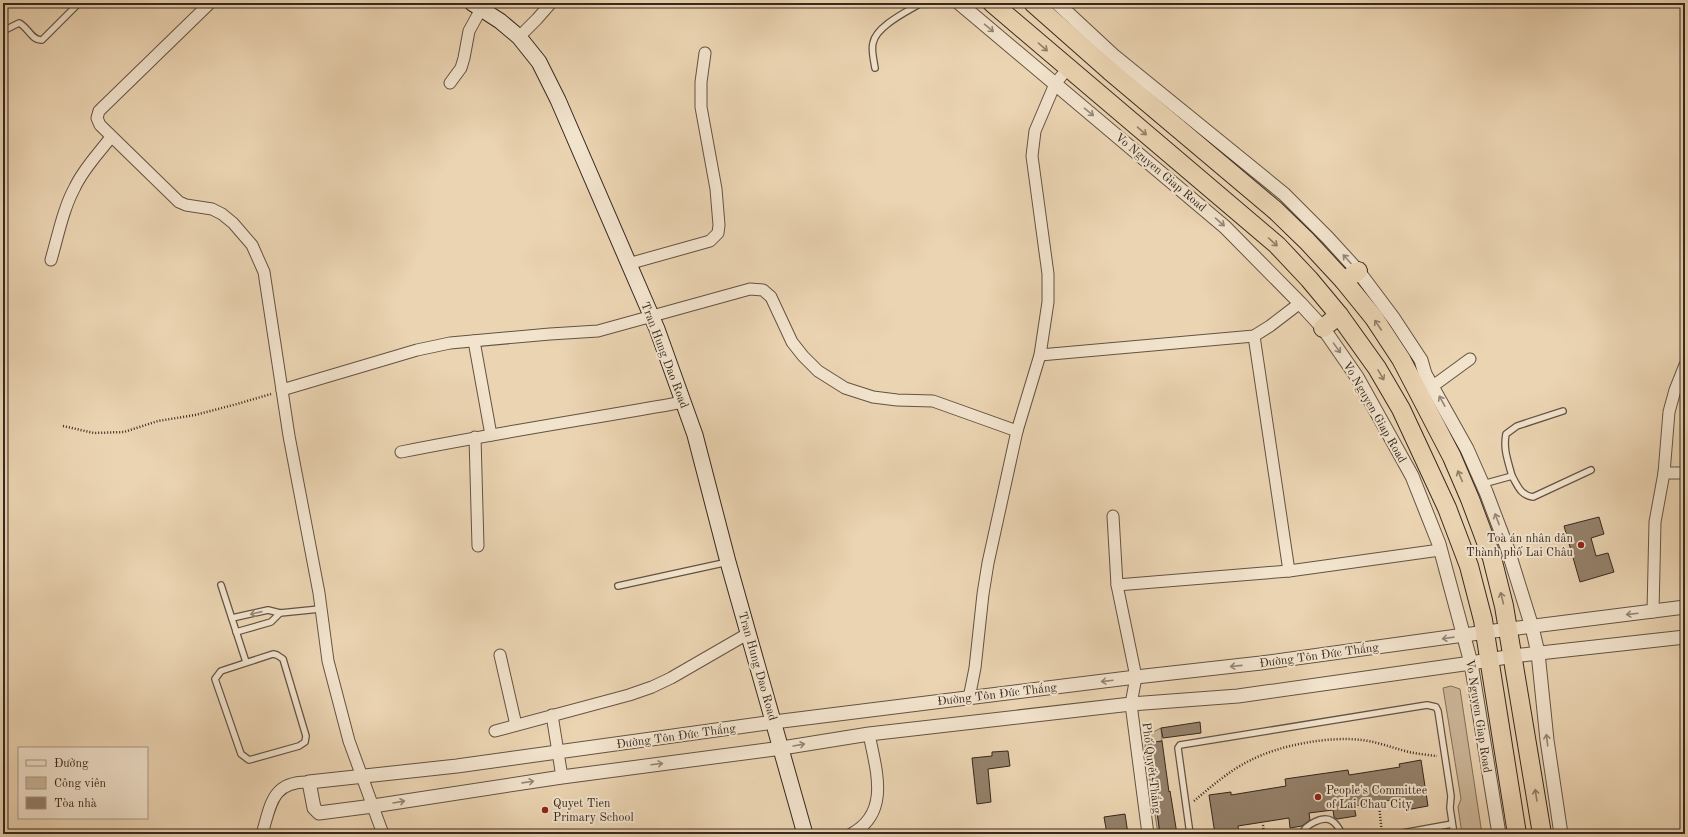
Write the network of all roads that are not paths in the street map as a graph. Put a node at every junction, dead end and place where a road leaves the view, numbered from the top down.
1 (79, 3) edge
2 (210, 3) edge
3 (550, 3) edge
4 (921, 3) edge
5 (959, 3) edge
6 (992, 3) edge
7 (1033, 3) edge
8 (1057, 3) edge
9 (477, 6) edge
10 (3, 31) edge
11 (518, 37) junction
12 (705, 53) dead end
13 (875, 68) dead end
14 (1068, 68) junction
15 (450, 83) dead end
16 (1055, 84) junction
17 (111, 137) junction
18 (51, 260) dead end
19 (628, 264) junction
20 (1358, 271) junction
21 (1344, 282) junction
22 (1300, 303) junction
23 (1339, 315) junction
24 (652, 317) junction
25 (1323, 328) junction
26 (1254, 336) junction
27 (474, 341) junction
28 (1040, 354) junction
29 (1470, 359) dead end
30 (1685, 364) edge
31 (1433, 386) junction
32 (282, 390) junction
33 (684, 402) junction
34 (1563, 411) dead end
35 (1017, 431) junction
36 (490, 434) junction
37 (476, 437) junction
38 (400, 452) dead end
39 (1591, 470) dead end
40 (1664, 473) junction
41 (1685, 473) edge
42 (1512, 476) junction
43 (1483, 484) junction
44 (1113, 516) dead end
45 (478, 546) dead end
46 (1440, 550) junction
47 (728, 562) junction
48 (1289, 571) junction
49 (221, 585) dead end
50 (1117, 585) junction
51 (618, 586) dead end
52 (1685, 608) edge
53 (320, 609) junction
54 (1653, 612) junction
55 (280, 613) junction
56 (232, 618) junction
57 (1532, 627) junction
58 (1508, 630) junction
59 (236, 632) junction
60 (1486, 632) junction
61 (749, 634) junction
62 (1465, 635) junction
63 (1684, 637) edge
64 (1538, 653) junction
65 (500, 655) dead end
66 (1513, 656) junction
67 (1490, 660) junction
68 (1685, 661) edge
69 (246, 662) junction
70 (1471, 663) junction
71 (1136, 677) junction
72 (970, 698) junction
73 (1131, 704) junction
74 (552, 715) junction
75 (774, 722) junction
76 (516, 725) junction
77 (495, 731) dead end
78 (870, 734) junction
79 (782, 748) junction
80 (558, 753) junction
81 (362, 777) junction
82 (562, 777) junction
83 (309, 782) junction
84 (373, 806) junction
85 (1452, 824) junction
86 (262, 834) edge
87 (383, 834) edge
88 (805, 834) edge
89 (851, 834) edge
90 (1148, 834) edge
91 (1190, 834) edge
92 (1302, 834) edge
93 (1342, 834) edge
94 (1397, 834) edge
95 (1454, 834) edge
96 (1499, 834) edge
97 (1517, 834) edge
98 (1542, 834) edge
99 (1561, 834) edge

1 - 10 lane
2 - 17 street
3 - 11 street
4 - 13 lane
5 -> 16 street, Vo Nguyen Giap Road
6 -> 14 highway, Vo Nguyen Giap Road
7 - 21 highway
20 -> 8 street
9 - 11 main road, Tran Hung Dao Road
9 - 15 street
11 - 19 main road, Tran Hung Dao Road
12 - 19 street
14 - 16 street
14 -> 23 highway, Vo Nguyen Giap Road
16 -> 22 street, Vo Nguyen Giap Road
16 - 28 street
17 - 18 street
17 - 32 street
19 - 24 main road, Tran Hung Dao Road
20 - 21 highway
20 - 31 street
58 -> 21 highway
22 - 25 street, Vo Nguyen Giap Road
22 - 26 street
23 - 25 highway
23 -> 60 highway, Vo Nguyen Giap Road
24 - 27 street
24 - 33 main road, Tran Hung Dao Road
24 - 35 street
25 -> 46 street, Vo Nguyen Giap Road
26 - 28 street
26 - 48 street
27 - 32 street
27 - 36 street
28 - 35 street
29 - 31 street
30 - 40 street
43 -> 31 street
32 - 53 street
33 - 36 street
33 - 47 main road, Tran Hung Dao Road
34 - 42 lane
35 - 72 street
36 - 37 street
37 - 38 street
37 - 45 street
39 - 42 lane
40 - 41 street
40 - 54 street
42 - 43 lane
57 -> 43 street
44 - 50 street
46 - 48 street
46 - 62 street, Vo Nguyen Giap Road
47 - 51 lane
47 - 61 main road, Tran Hung Dao Road
48 - 50 street
49 - 56 lane
50 - 71 street
52 - 54 street, Đường Tôn Đức Thắng
53 - 55 lane
53 - 81 street
54 -> 57 street, Đường Tôn Đức Thắng
55 -> 56 lane
55 - 59 lane
56 - 59 lane
57 - 58 street, Đường Tôn Đức Thắng
57 - 64 street
58 - 60 street, Đường Tôn Đức Thắng
58 - 66 highway
59 - 69 lane
60 - 62 street, Đường Tôn Đức Thắng
60 - 67 highway, Vo Nguyen Giap Road
61 - 74 street
61 - 75 main road, Tran Hung Dao Road
62 - 70 street, Vo Nguyen Giap Road
62 -> 71 street, Đường Tôn Đức Thắng
63 - 64 street, Đường Tôn Đức Thắng
63 - 68 lane
64 - 66 street, Đường Tôn Đức Thắng
99 -> 64 street
65 - 76 street
66 - 67 street, Đường Tôn Đức Thắng
98 -> 66 highway
67 - 70 street, Đường Tôn Đức Thắng
67 - 97 highway, Vo Nguyen Giap Road
69 - 69 lane
70 - 73 street, Đường Tôn Đức Thắng
70 - 96 street, Vo Nguyen Giap Road
71 -> 72 street, Đường Tôn Đức Thắng
71 - 73 street, Phố Quyết Thắng
72 - 75 street, Đường Tôn Đức Thắng
73 - 78 street, Đường Tôn Đức Thắng
73 - 90 street, Phố Quyết Thắng
74 - 76 street
74 - 80 street
75 - 79 main road, Tran Hung Dao Road
75 - 80 street, Đường Tôn Đức Thắng
76 - 77 street
79 -> 78 street, Đường Tôn Đức Thắng
78 - 89 street
82 -> 79 street, Đường Tôn Đức Thắng
79 - 88 main road, Tran Hung Dao Road
80 - 81 street, Đường Tôn Đức Thắng
80 - 82 street
81 - 83 street, Đường Tôn Đức Thắng
81 - 84 street
84 -> 82 street, Đường Tôn Đức Thắng
83 - 84 street, Đường Tôn Đức Thắng
83 - 86 street
84 - 87 street
85 - 91 lane
85 - 94 lane
85 - 95 lane
92 - 93 lane

